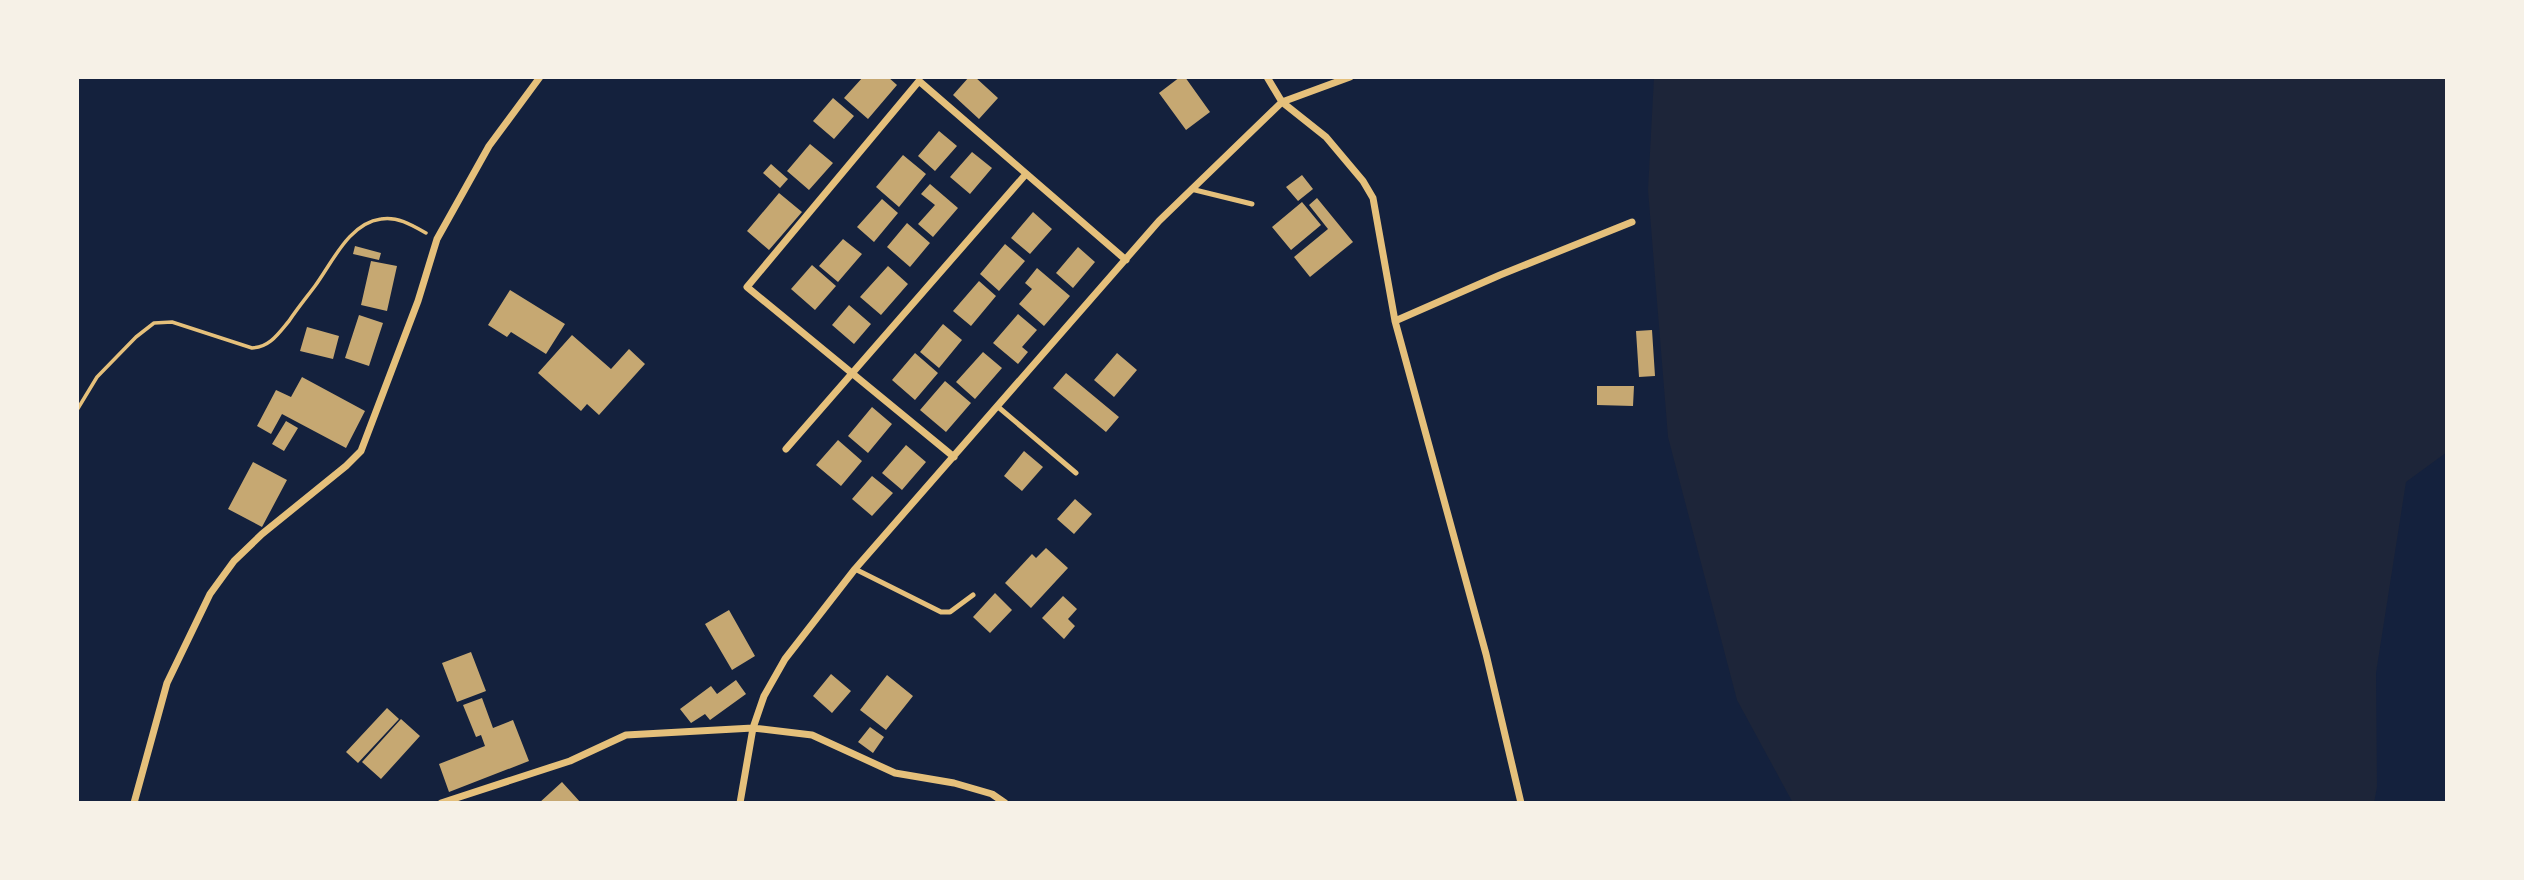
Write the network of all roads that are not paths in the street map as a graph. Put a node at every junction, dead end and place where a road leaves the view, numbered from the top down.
1 (540, 77) edge
2 (1267, 77) edge
3 (1350, 77) edge
4 (917, 79) edge
5 (1282, 102) junction
6 (1026, 174) junction
7 (1191, 189) junction
8 (1252, 204) dead end
9 (1632, 222) dead end
10 (1126, 260) junction
11 (1395, 321) junction
12 (852, 372) junction
13 (997, 406) junction
14 (786, 449) dead end
15 (954, 457) junction
16 (1076, 473) dead end
17 (855, 569) junction
18 (974, 595) dead end
19 (753, 728) junction
20 (134, 803) edge
21 (441, 803) edge
22 (740, 803) edge
23 (1004, 803) edge
24 (1521, 803) edge

1 - 20 street
2 - 5 street
3 - 5 street
4 - 6 street
4 - 12 street
5 - 7 street
5 - 11 street
6 - 10 street
6 - 12 street
7 - 8 lane
7 - 10 street
9 - 11 street
10 - 13 street
11 - 24 street
12 - 14 street
12 - 15 street
13 - 15 street
13 - 16 lane
15 - 17 street
17 - 18 lane
17 - 19 street
19 - 21 street
19 - 22 street
19 - 23 street

